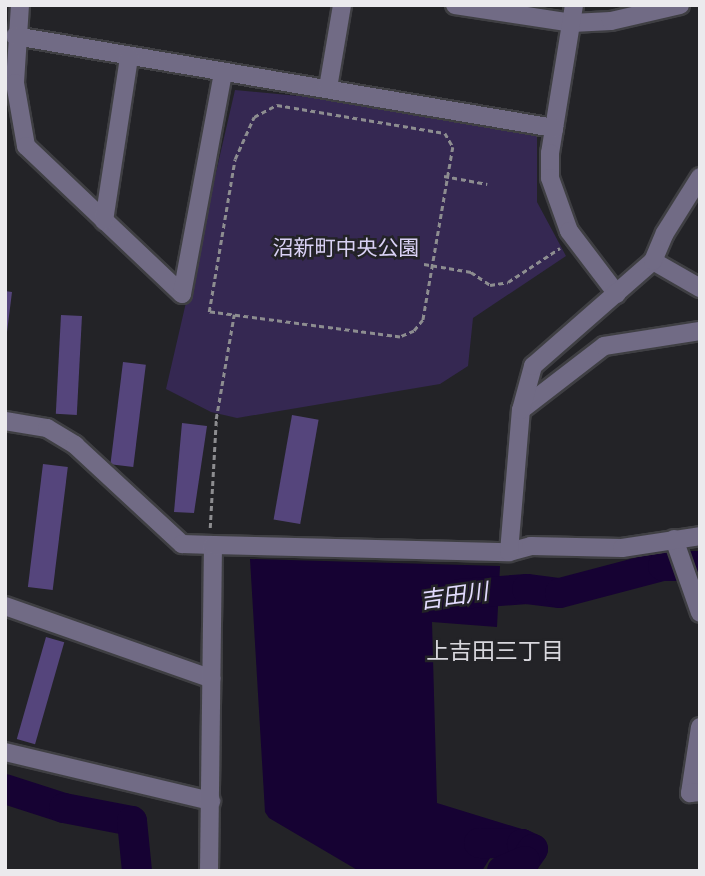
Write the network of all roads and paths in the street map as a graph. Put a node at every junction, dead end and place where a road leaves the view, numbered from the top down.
1 (20, 5) edge
2 (342, 5) edge
3 (455, 5) edge
4 (680, 5) edge
5 (573, 14) edge
6 (15, 36) junction
7 (129, 57) junction
8 (223, 73) junction
9 (328, 88) junction
10 (554, 128) junction
11 (446, 176) junction
12 (700, 177) edge
13 (487, 184) dead end
14 (104, 221) junction
15 (566, 244) dead end
16 (653, 261) junction
17 (424, 264) dead end
18 (431, 265) junction
19 (700, 288) edge
20 (617, 294) junction
21 (234, 315) junction
22 (700, 331) edge
23 (522, 410) junction
24 (5, 421) edge
25 (700, 536) edge
26 (674, 539) junction
27 (211, 540) junction
28 (509, 552) junction
29 (5, 606) edge
30 (700, 613) edge
31 (212, 679) junction
32 (700, 727) edge
33 (5, 752) edge
34 (700, 792) edge
35 (211, 801) junction
36 (209, 871) edge

1 - 6 street
2 - 9 street
3 - 5 street
4 - 5 street
5 - 10 street
6 - 7 street
6 - 14 street
7 - 8 street
7 - 14 street
8 - 9 street
8 - 14 street
9 - 10 street
10 - 20 street
11 - 13 path
11 - 18 path
11 - 21 path
12 - 16 street
15 - 18 path
16 - 19 street
16 - 20 street
17 - 18 path
18 - 21 path
20 - 23 street
21 - 27 path
22 - 23 street
23 - 28 street
24 - 27 street
25 - 26 street
26 - 28 street
26 - 30 street
27 - 28 street
27 - 31 street
29 - 31 street
31 - 35 street
32 - 34 street
33 - 35 street
35 - 36 street

